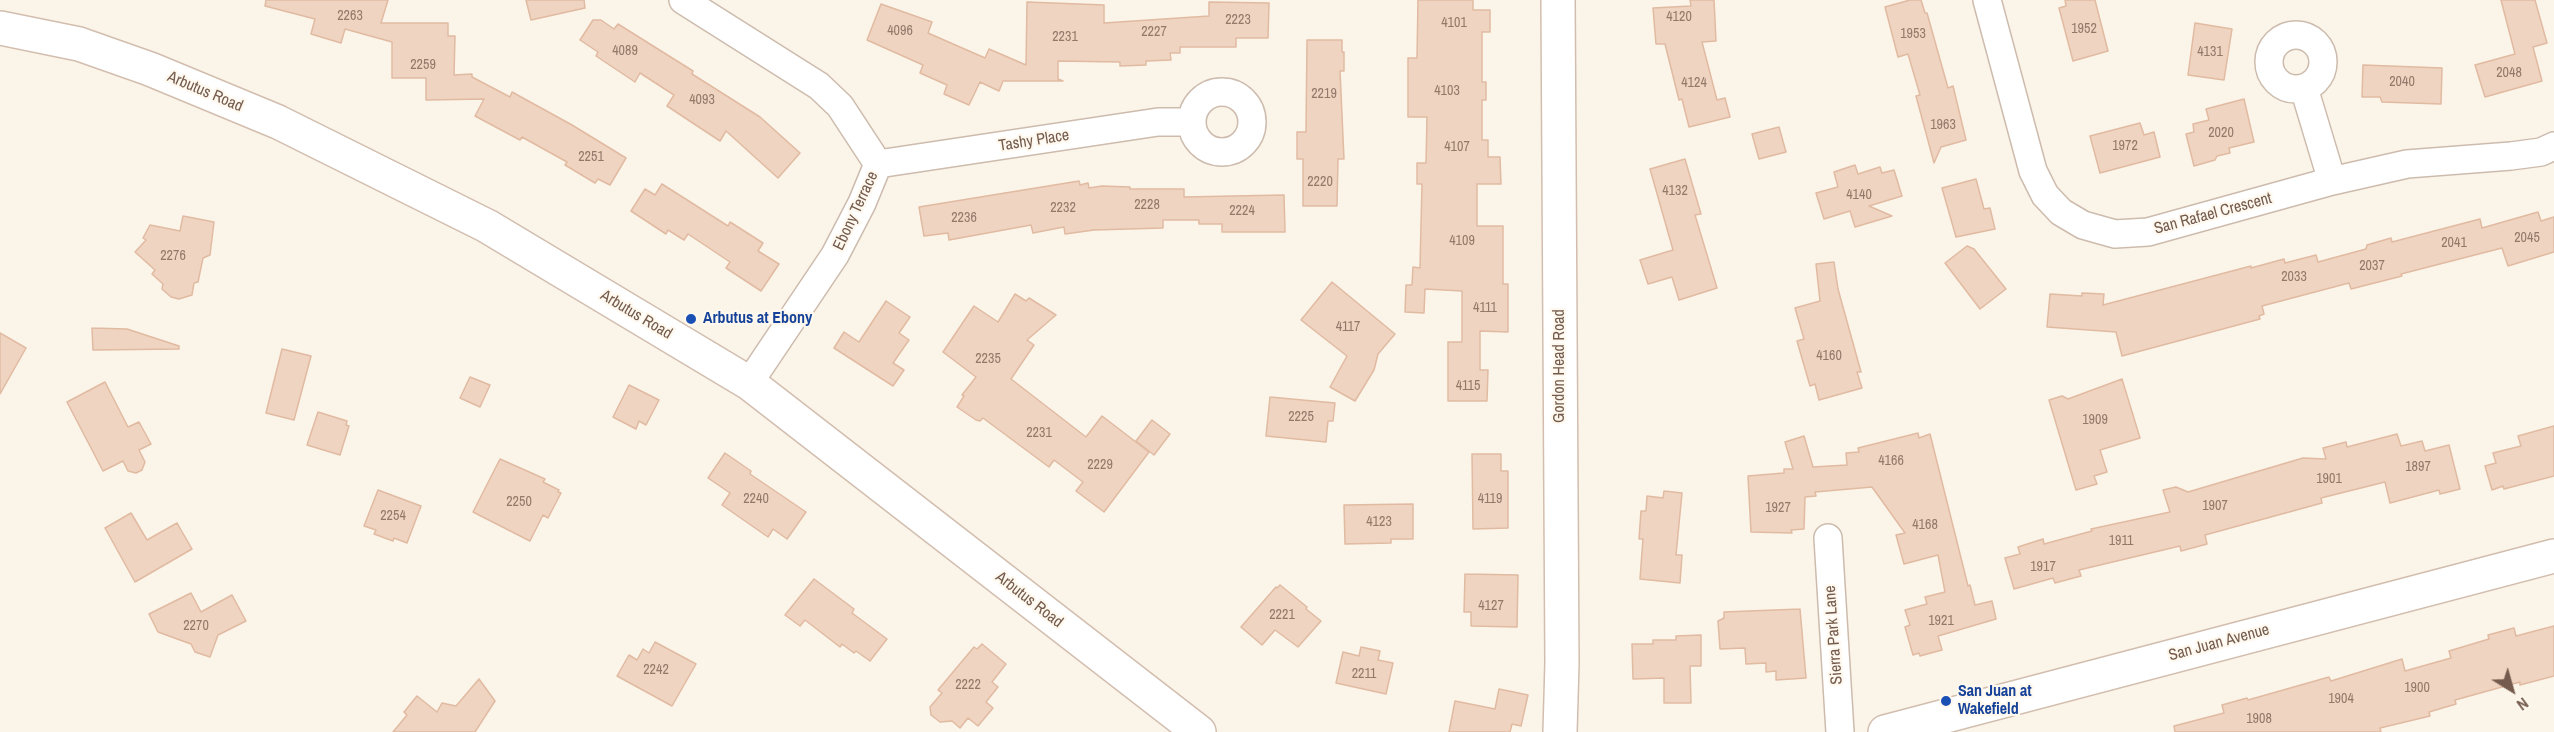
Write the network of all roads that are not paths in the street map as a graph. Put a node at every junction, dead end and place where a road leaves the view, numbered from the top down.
1 (683, 0) edge
2 (1558, 0) edge
3 (1987, 0) edge
4 (0, 28) edge
5 (2304, 88) dead end
6 (1191, 122) dead end
7 (2554, 146) edge
8 (878, 164) junction
9 (2332, 182) junction
10 (749, 383) junction
11 (1828, 538) dead end
12 (2554, 556) edge
13 (1199, 732) edge
14 (1560, 732) edge
15 (1840, 732) edge
16 (1887, 732) edge

1 - 8 street, Ebony Terrace
2 - 14 main road, Gordon Head Road
3 - 9 street, San Rafael Crescent
4 - 10 main road, Arbutus Road
5 - 9 street
6 - 8 street, Tashy Place
7 - 9 street, San Rafael Crescent
8 - 10 street, Ebony Terrace
10 - 13 main road, Arbutus Road
11 - 15 street, Sierra Park Lane
12 - 16 main road, San Juan Avenue

